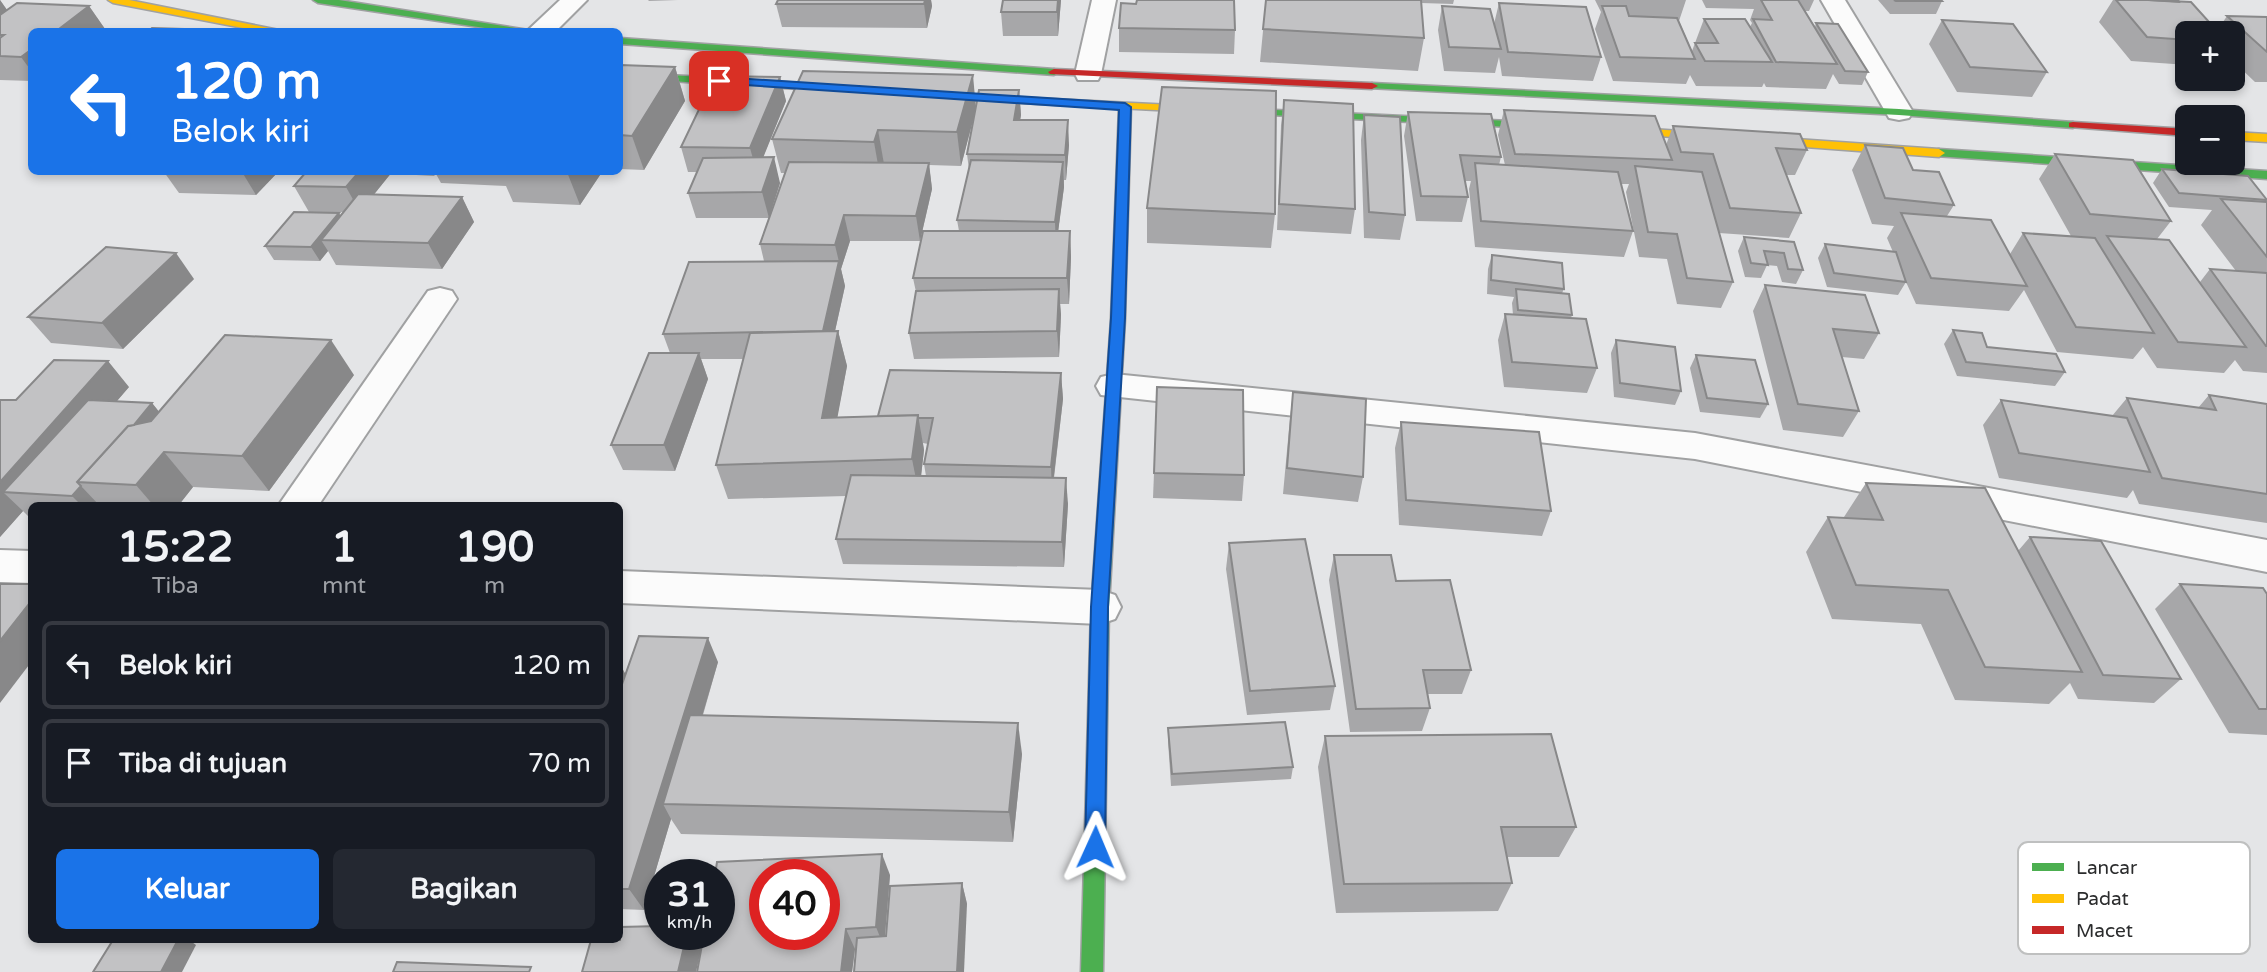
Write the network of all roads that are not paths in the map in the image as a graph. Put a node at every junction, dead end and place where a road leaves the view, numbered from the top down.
1 (113, 0) edge
2 (318, 0) edge
3 (575, 0) edge
4 (1104, 0) edge
5 (1833, 0) edge
6 (264, 28) edge
7 (510, 28) edge
8 (543, 28) edge
9 (623, 41) edge
10 (1088, 74) junction
11 (623, 75) edge
12 (864, 90) edge
13 (1542, 93) junction
14 (959, 97) edge
15 (1125, 107) junction
16 (1899, 112) junction
17 (1539, 125) junction
18 (1566, 127) edge
19 (1594, 129) edge
20 (2175, 132) edge
21 (2245, 137) edge
22 (2267, 138) edge
23 (2264, 178) edge
24 (440, 299) dead end
25 (1114, 386) junction
26 (301, 502) edge
27 (2267, 556) edge
28 (0, 566) edge
29 (28, 567) edge
30 (623, 587) edge
31 (1100, 607) junction
32 (1092, 972) edge

1 - 6 main road
2 - 7 main road
3 - 8 street
4 - 10 street
5 - 16 street
9 - 10 main road
10 - 13 main road
11 - 12 main road
13 - 16 main road
13 - 17 main road
14 - 15 main road
15 - 17 main road
15 - 25 main road
16 - 20 main road
17 - 18 main road
19 - 23 main road
21 - 22 main road
24 - 26 street
25 - 27 street
25 - 31 main road
28 - 29 street
30 - 31 street
31 - 32 main road

